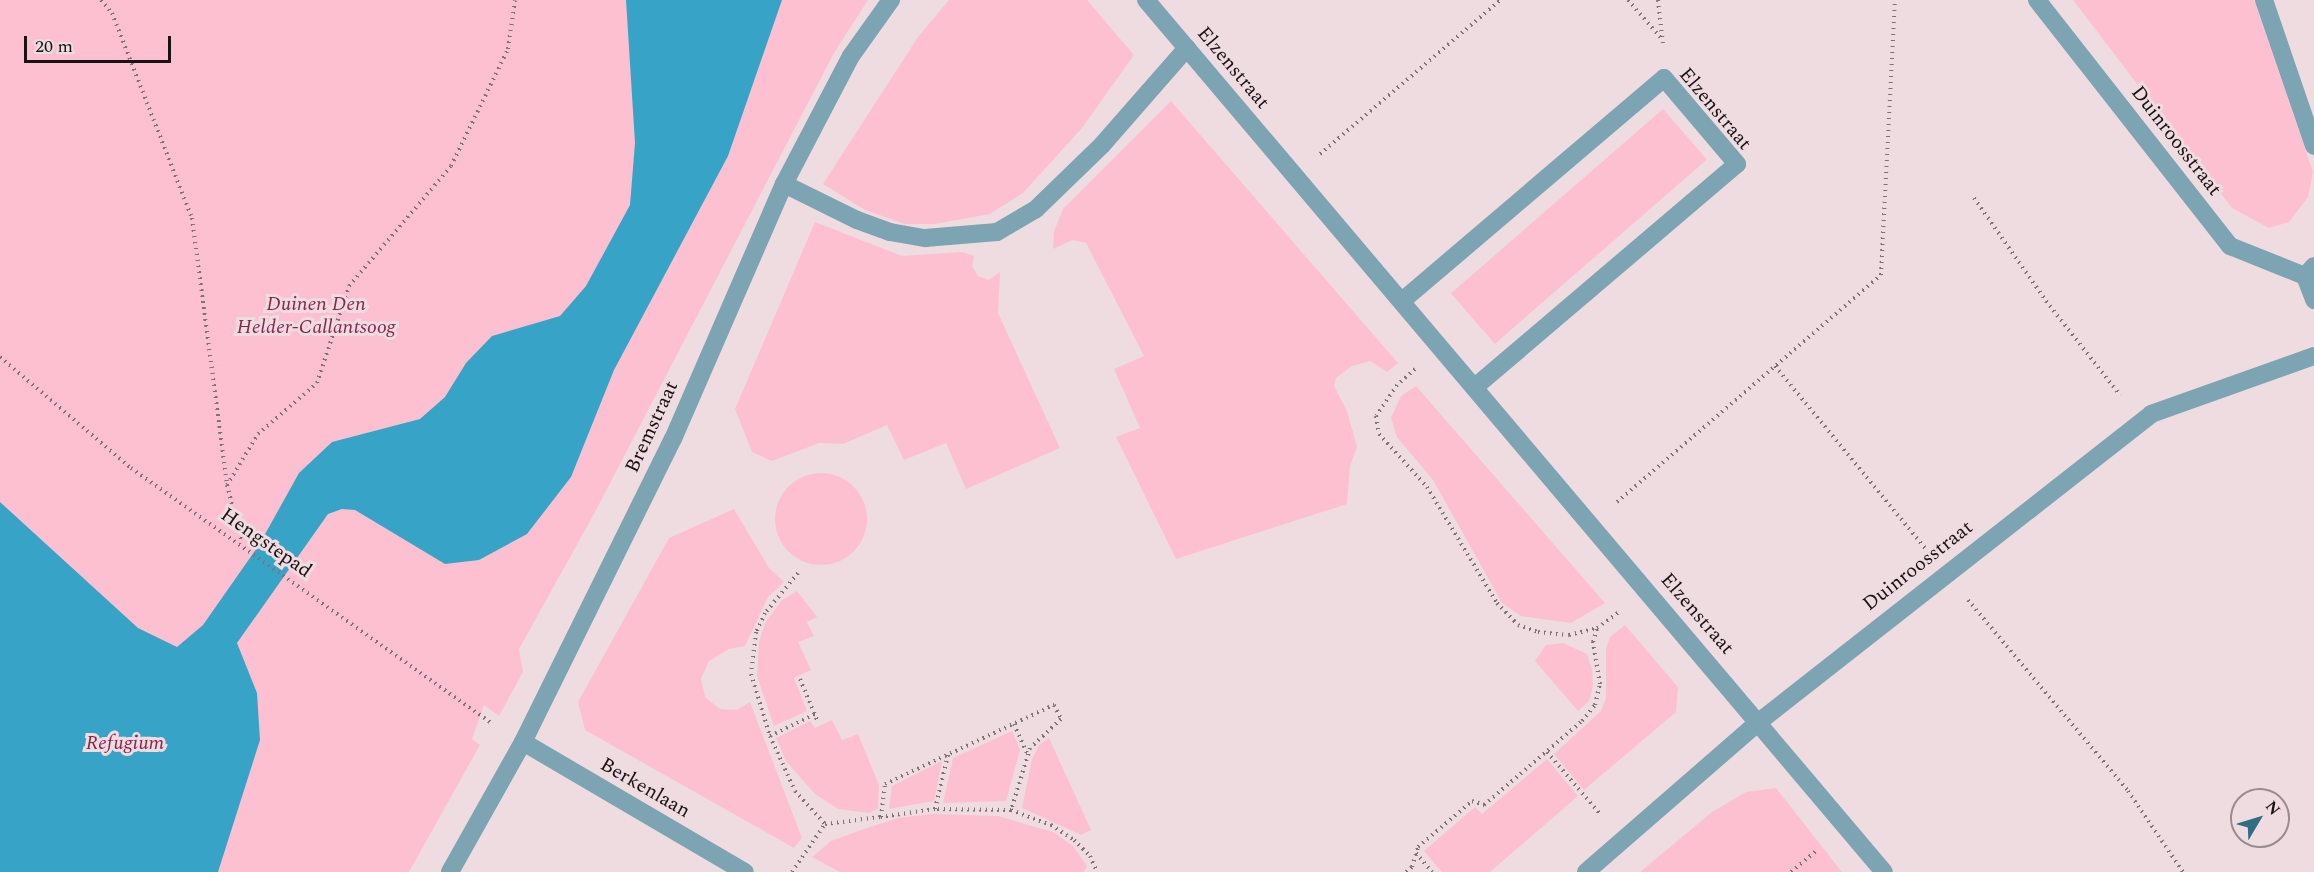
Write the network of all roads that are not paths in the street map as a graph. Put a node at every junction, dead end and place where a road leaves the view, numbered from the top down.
1 (891, 0) edge
2 (1146, 0) edge
3 (2037, 0) edge
4 (2264, 0) edge
5 (1187, 48) junction
6 (2314, 146) edge
7 (784, 184) junction
8 (2310, 271) edge
9 (2314, 300) edge
10 (1402, 301) junction
11 (2314, 356) edge
12 (1475, 387) junction
13 (1760, 721) junction
14 (522, 742) junction
15 (450, 872) edge
16 (745, 872) edge
17 (1586, 872) edge
18 (1884, 872) edge

1 - 7 street, Bremstraat
2 - 5 street, Elzenstraat
3 - 8 street, Duinroosstraat
4 - 6 street
5 - 7 street
5 - 10 street, Elzenstraat
7 - 14 street, Bremstraat
8 - 9 street, Duinroosstraat
10 - 12 street, Elzenstraat
10 - 12 street, Elzenstraat
11 - 13 street, Duinroosstraat
12 - 13 street, Elzenstraat
13 - 17 street, Duinroosstraat
13 - 18 street, Elzenstraat
14 - 15 street, Bremstraat
14 - 16 street, Berkenlaan

